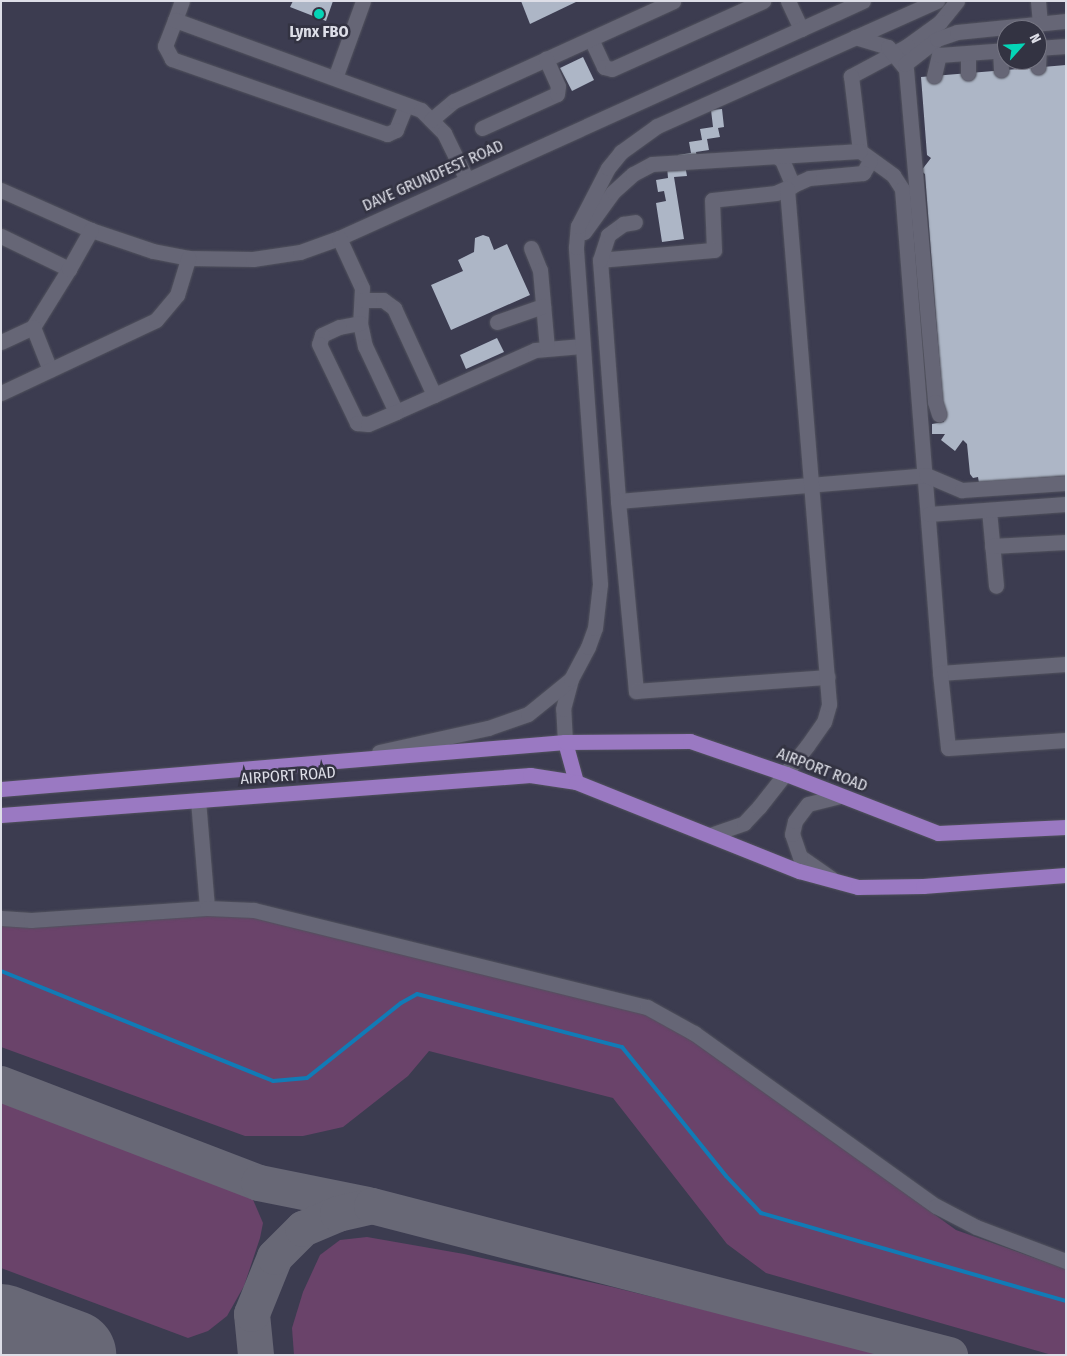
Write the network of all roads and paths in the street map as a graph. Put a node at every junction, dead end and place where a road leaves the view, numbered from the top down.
1 (182, 1) edge
2 (363, 1) edge
3 (673, 1) edge
4 (763, 1) edge
5 (788, 1) edge
6 (863, 1) edge
7 (937, 1) edge
8 (958, 1) edge
9 (1038, 1) edge
10 (1049, 1) edge
11 (175, 20) junction
12 (1052, 21) edge
13 (801, 29) junction
14 (855, 37) junction
15 (591, 39) junction
16 (1066, 46) edge
17 (1047, 47) edge
18 (997, 51) edge
19 (895, 53) junction
20 (968, 53) junction
21 (546, 59) junction
22 (905, 64) junction
23 (968, 73) dead end
24 (934, 76) dead end
25 (335, 78) junction
26 (406, 104) junction
27 (431, 120) junction
28 (482, 128) dead end
29 (776, 156) junction
30 (865, 156) junction
31 (467, 180) junction
32 (790, 187) junction
33 (1, 190) edge
34 (635, 222) dead end
35 (91, 230) junction
36 (1, 236) edge
37 (339, 238) junction
38 (576, 247) junction
39 (531, 248) dead end
40 (188, 258) junction
41 (600, 260) junction
42 (69, 268) junction
43 (363, 300) junction
44 (543, 306) junction
45 (497, 322) dead end
46 (360, 323) junction
47 (32, 327) junction
48 (1, 342) edge
49 (582, 346) junction
50 (547, 348) junction
51 (50, 370) junction
52 (1, 393) edge
53 (434, 395) junction
54 (396, 412) junction
55 (939, 414) dead end
56 (926, 475) junction
57 (1066, 483) edge
58 (812, 485) junction
59 (618, 501) junction
60 (1066, 504) edge
61 (989, 510) junction
62 (929, 514) junction
63 (1066, 542) edge
64 (992, 546) junction
65 (996, 586) dead end
66 (1066, 664) edge
67 (940, 673) junction
68 (827, 677) junction
69 (571, 679) junction
70 (1066, 740) edge
71 (565, 742) junction
72 (327, 764) junction
73 (786, 774) junction
74 (576, 782) junction
75 (1, 789) edge
76 (841, 796) junction
77 (198, 800) junction
78 (1, 815) edge
79 (1066, 827) edge
80 (710, 835) junction
81 (1066, 875) edge
82 (837, 883) junction
83 (207, 908) junction
84 (1, 918) edge
85 (1066, 1261) edge

1 - 11 street
2 - 25 street
3 - 15 street
4 - 15 street
5 - 13 street
6 - 13 street, DAVE GRUNDFEST ROAD
7 - 14 street
8 - 19 street
9 - 12 street
10 - 12 street
11 - 25 street
11 - 26 street
12 - 22 street
13 - 31 street, DAVE GRUNDFEST ROAD
14 - 19 street
14 - 38 street
15 - 21 street
16 - 17 street
18 - 20 street
19 - 22 street
19 - 30 street
20 - 23 street
20 - 24 street
21 - 27 street
21 - 28 street
22 - 55 street
25 - 26 street
26 - 27 street
27 - 31 street
29 - 30 street
29 - 32 street
29 - 38 street
30 - 32 street
30 - 56 street
31 - 37 street, DAVE GRUNDFEST ROAD
32 - 41 street
32 - 58 street
33 - 35 street, DAVE GRUNDFEST ROAD
34 - 41 street
35 - 40 street, DAVE GRUNDFEST ROAD
35 - 42 street
36 - 42 street
37 - 40 street, DAVE GRUNDFEST ROAD
37 - 43 street
38 - 49 street
39 - 44 street
40 - 51 street
41 - 59 street
42 - 47 street
43 - 46 street
43 - 53 street
44 - 45 street
44 - 50 street
46 - 54 street
46 - 54 street
47 - 48 street
47 - 51 street
49 - 50 street
49 - 69 street
50 - 53 street
51 - 52 street
53 - 54 street
56 - 57 street
56 - 58 street
56 - 62 street
58 - 59 street
58 - 68 street
59 - 68 street
60 - 61 street
61 - 62 street
61 - 64 street
62 - 67 street
63 - 64 street
64 - 65 street
66 - 67 street
67 - 70 street
68 - 73 street
69 - 71 street
69 - 72 street
71 - 72 main road, AIRPORT ROAD
71 - 73 main road, AIRPORT ROAD
71 - 74 main road
72 - 75 main road, AIRPORT ROAD
73 - 76 main road, AIRPORT ROAD
73 - 80 street
74 - 77 main road, AIRPORT ROAD
74 - 80 main road, AIRPORT ROAD
76 - 79 main road, AIRPORT ROAD
76 - 82 street
77 - 78 main road, AIRPORT ROAD
77 - 83 street
80 - 82 main road, AIRPORT ROAD
81 - 82 main road, AIRPORT ROAD
83 - 84 street
83 - 85 street

